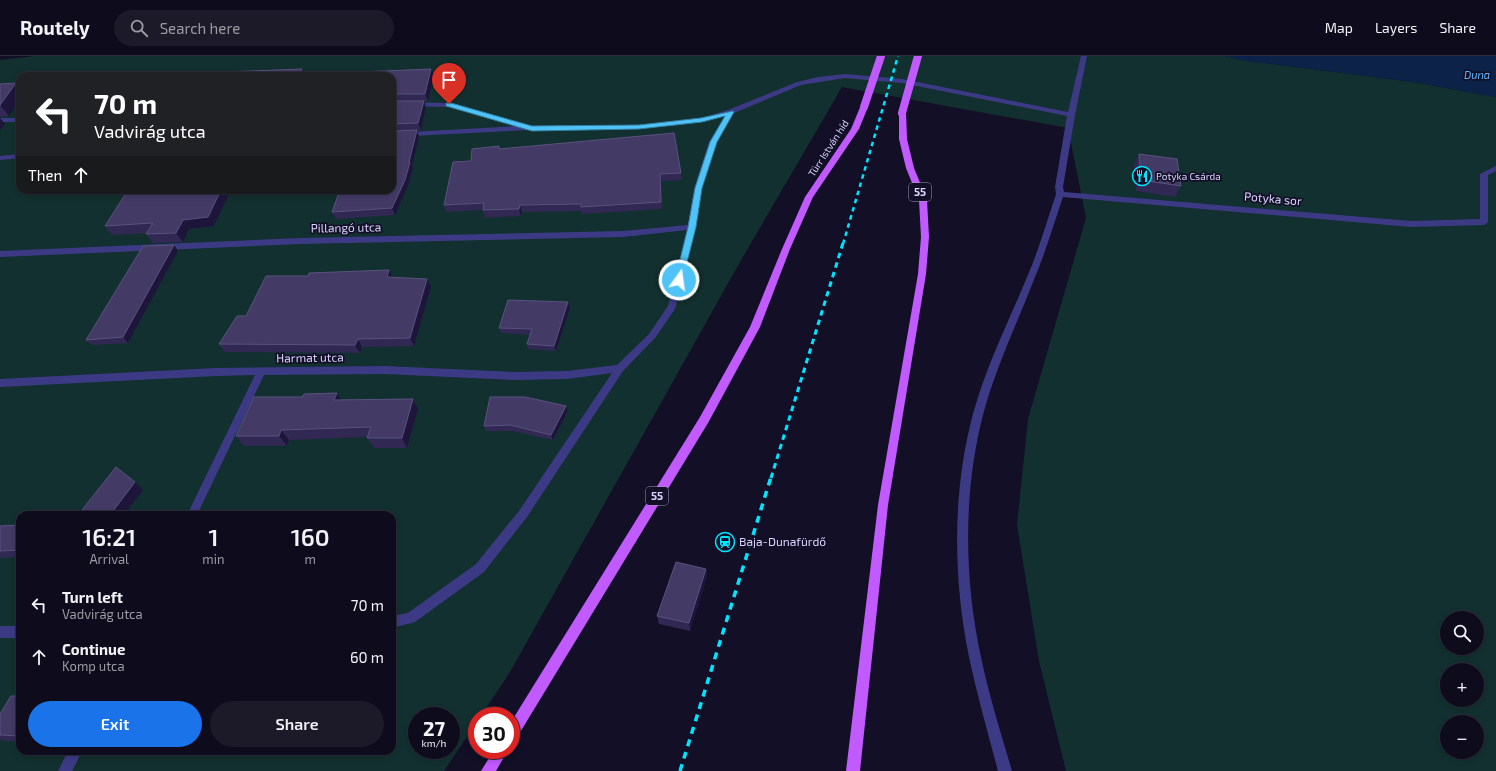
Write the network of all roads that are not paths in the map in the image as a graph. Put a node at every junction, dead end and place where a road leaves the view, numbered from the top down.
1 (881, 56) edge
2 (918, 56) edge
3 (1084, 56) edge
4 (396, 104) edge
5 (731, 112) junction
6 (1071, 115) junction
7 (0, 120) edge
8 (16, 120) edge
9 (532, 128) junction
10 (396, 136) edge
11 (16, 156) edge
12 (0, 158) edge
13 (1496, 168) edge
14 (1060, 194) junction
15 (692, 227) junction
16 (0, 254) edge
17 (620, 368) junction
18 (261, 372) junction
19 (0, 383) edge
20 (194, 511) edge
21 (396, 621) edge
22 (0, 632) edge
23 (16, 632) edge
24 (520, 720) edge
25 (74, 755) edge
26 (495, 759) edge
27 (66, 771) edge
28 (488, 771) edge
29 (853, 771) edge
30 (1005, 771) edge

1 - 24 main road, Türr István híd / 55, bridge
2 - 29 main road, 55, bridge
3 - 6 street
4 - 9 street
5 - 6 street
5 - 9 street
5 - 15 street
6 - 14 street
7 - 8 street
9 - 10 street
11 - 12 street
13 - 14 street, Potyka sor
14 - 30 street
15 - 16 street, Pillangó utca
15 - 17 street
17 - 18 street, Harmat utca
17 - 21 street
18 - 19 street, Harmat utca
18 - 20 street
22 - 23 street
25 - 27 street
26 - 28 main road

